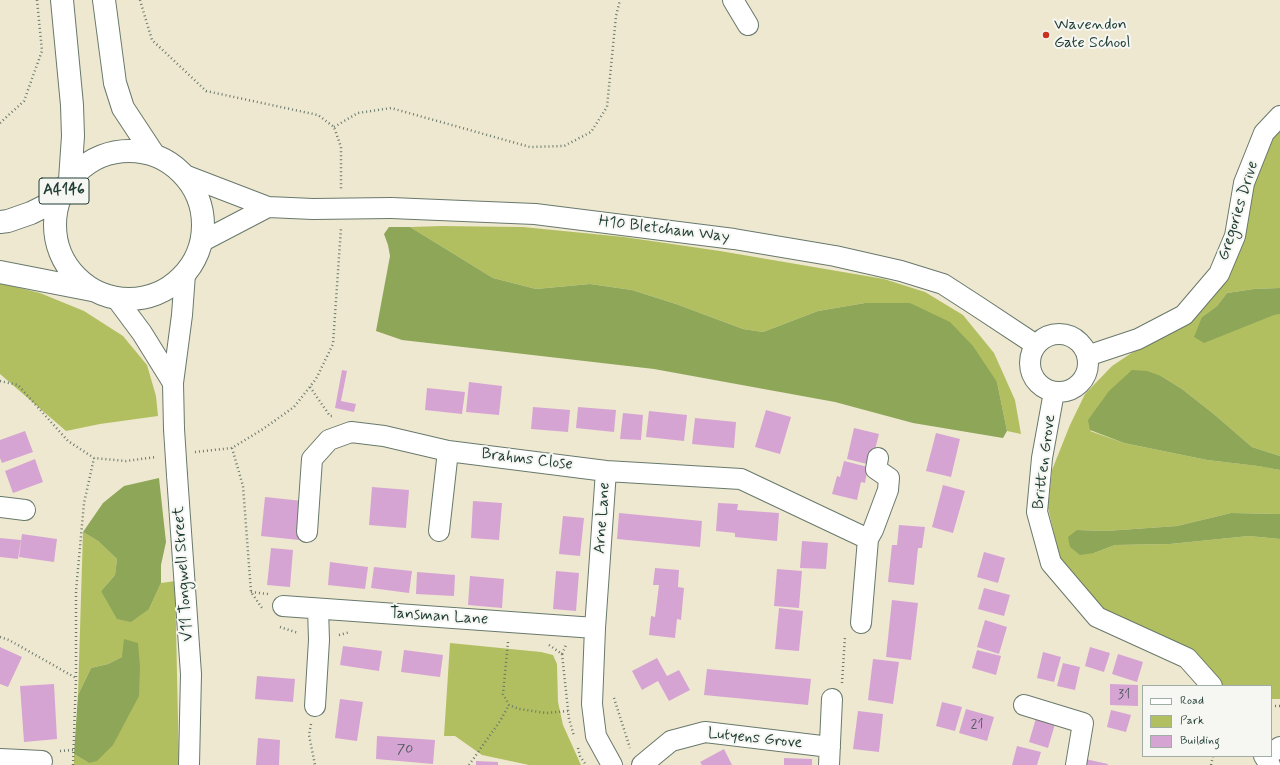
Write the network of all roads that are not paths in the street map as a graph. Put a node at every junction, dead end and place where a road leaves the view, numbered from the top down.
1 (62, 0) edge
2 (104, 0) edge
3 (733, 0) edge
4 (748, 25) dead end
5 (1280, 116) edge
6 (154, 155) junction
7 (182, 174) junction
8 (70, 180) junction
9 (59, 199) junction
10 (268, 207) junction
11 (0, 222) edge
12 (201, 242) junction
13 (0, 272) edge
14 (185, 274) junction
15 (95, 291) junction
16 (116, 298) junction
17 (1036, 345) junction
18 (1087, 356) junction
19 (173, 383) junction
20 (1054, 392) junction
21 (448, 451) junction
22 (878, 458) dead end
23 (606, 470) junction
24 (0, 507) edge
25 (25, 510) dead end
26 (439, 530) dead end
27 (307, 532) dead end
28 (868, 539) junction
29 (279, 600) road end
30 (318, 609) junction
31 (861, 623) road end
32 (595, 628) junction
33 (1211, 685) edge
34 (832, 699) road end
35 (1024, 705) dead end
36 (315, 706) road end
37 (829, 756) edge
38 (636, 758) edge
39 (0, 759) edge
40 (42, 761) dead end
41 (189, 765) edge
42 (612, 765) edge
43 (1076, 765) edge

1 - 8 highway, A4146
2 - 6 highway, A4146
3 - 4 street
5 - 18 street, Gregories Drive
6 - 7 highway, A4146
6 - 8 highway, A4146
7 - 10 street, H10 Bletcham Way
7 - 12 highway, A4146
8 - 9 highway, A4146
9 - 11 highway, A4146
9 - 15 highway, A4146
10 - 12 street
10 - 17 street, H10 Bletcham Way, bridge
12 - 14 highway, A4146
13 - 15 highway, A4146
14 - 16 highway, A4146
14 - 19 street, V11 Tongwell Street
15 - 16 highway, A4146
16 - 19 street
17 - 18 street
17 - 20 street
18 - 20 street
19 - 41 street, V11 Tongwell Street, bridge
20 - 33 street, Britten Grove
21 - 23 street, Brahms Close
21 - 26 street
21 - 27 street, Brahms Close
22 - 28 street
23 - 28 street, Arne Lane
23 - 32 street, Arne Lane
24 - 25 street
28 - 31 street
29 - 30 street, Tansman Lane
30 - 32 street, Tansman Lane
30 - 36 street
32 - 42 street, Arne Lane
34 - 37 street, Lutyens Grove
35 - 43 street
37 - 38 street, Lutyens Grove
39 - 40 street

